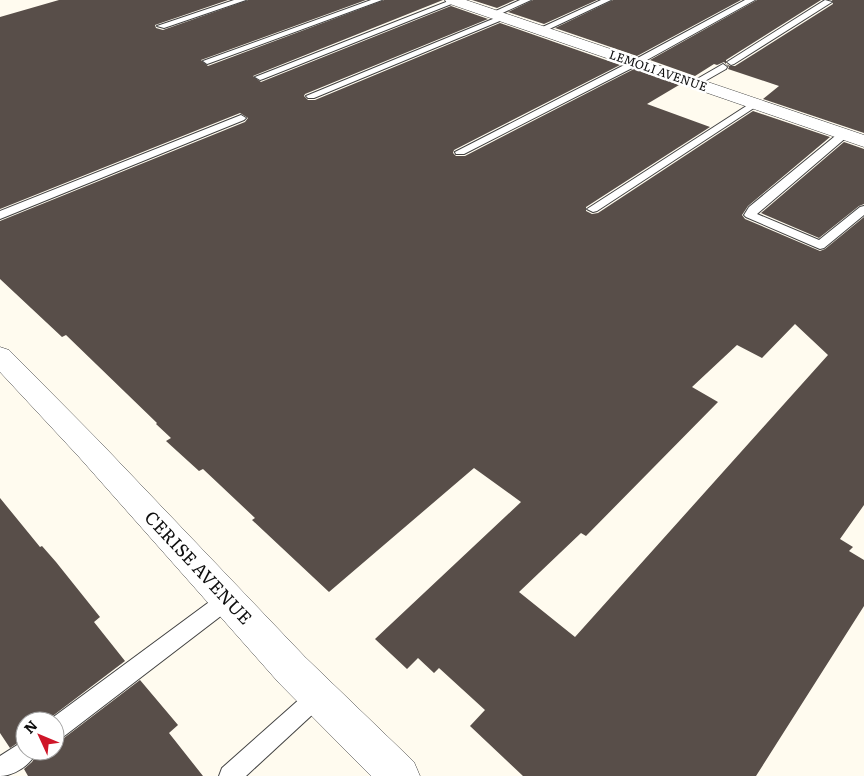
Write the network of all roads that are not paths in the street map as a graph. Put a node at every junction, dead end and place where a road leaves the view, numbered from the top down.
1 (242, 0) edge
2 (378, 0) edge
3 (454, 0) edge
4 (527, 0) edge
5 (607, 0) edge
6 (752, 0) edge
7 (828, 2) dead end
8 (498, 16) junction
9 (161, 26) dead end
10 (540, 30) junction
11 (208, 61) dead end
12 (635, 63) junction
13 (260, 77) dead end
14 (695, 83) junction
15 (311, 96) dead end
16 (754, 104) junction
17 (241, 118) dead end
18 (844, 134) junction
19 (864, 141) edge
20 (460, 152) dead end
21 (864, 209) edge
22 (593, 210) dead end
23 (0, 215) edge
24 (0, 356) edge
25 (227, 600) junction
26 (318, 696) junction
27 (65, 722) edge
28 (15, 759) edge
29 (0, 770) edge
30 (230, 776) edge
31 (400, 776) edge

1 - 9 lane
2 - 11 lane
3 - 8 street, LEMOLI AVENUE
3 - 13 lane
4 - 8 lane
5 - 10 lane
6 - 12 lane
7 - 14 lane
8 - 10 street, LEMOLI AVENUE
8 - 15 lane
10 - 12 street, LEMOLI AVENUE
12 - 14 street, LEMOLI AVENUE
12 - 20 lane
14 - 16 street, LEMOLI AVENUE
16 - 18 street, LEMOLI AVENUE
16 - 22 lane
17 - 23 lane
18 - 19 street, LEMOLI AVENUE
18 - 21 lane
24 - 25 street, CERISE AVENUE
25 - 26 street, CERISE AVENUE
25 - 27 lane
26 - 30 lane
26 - 31 street, CERISE AVENUE
28 - 29 lane

